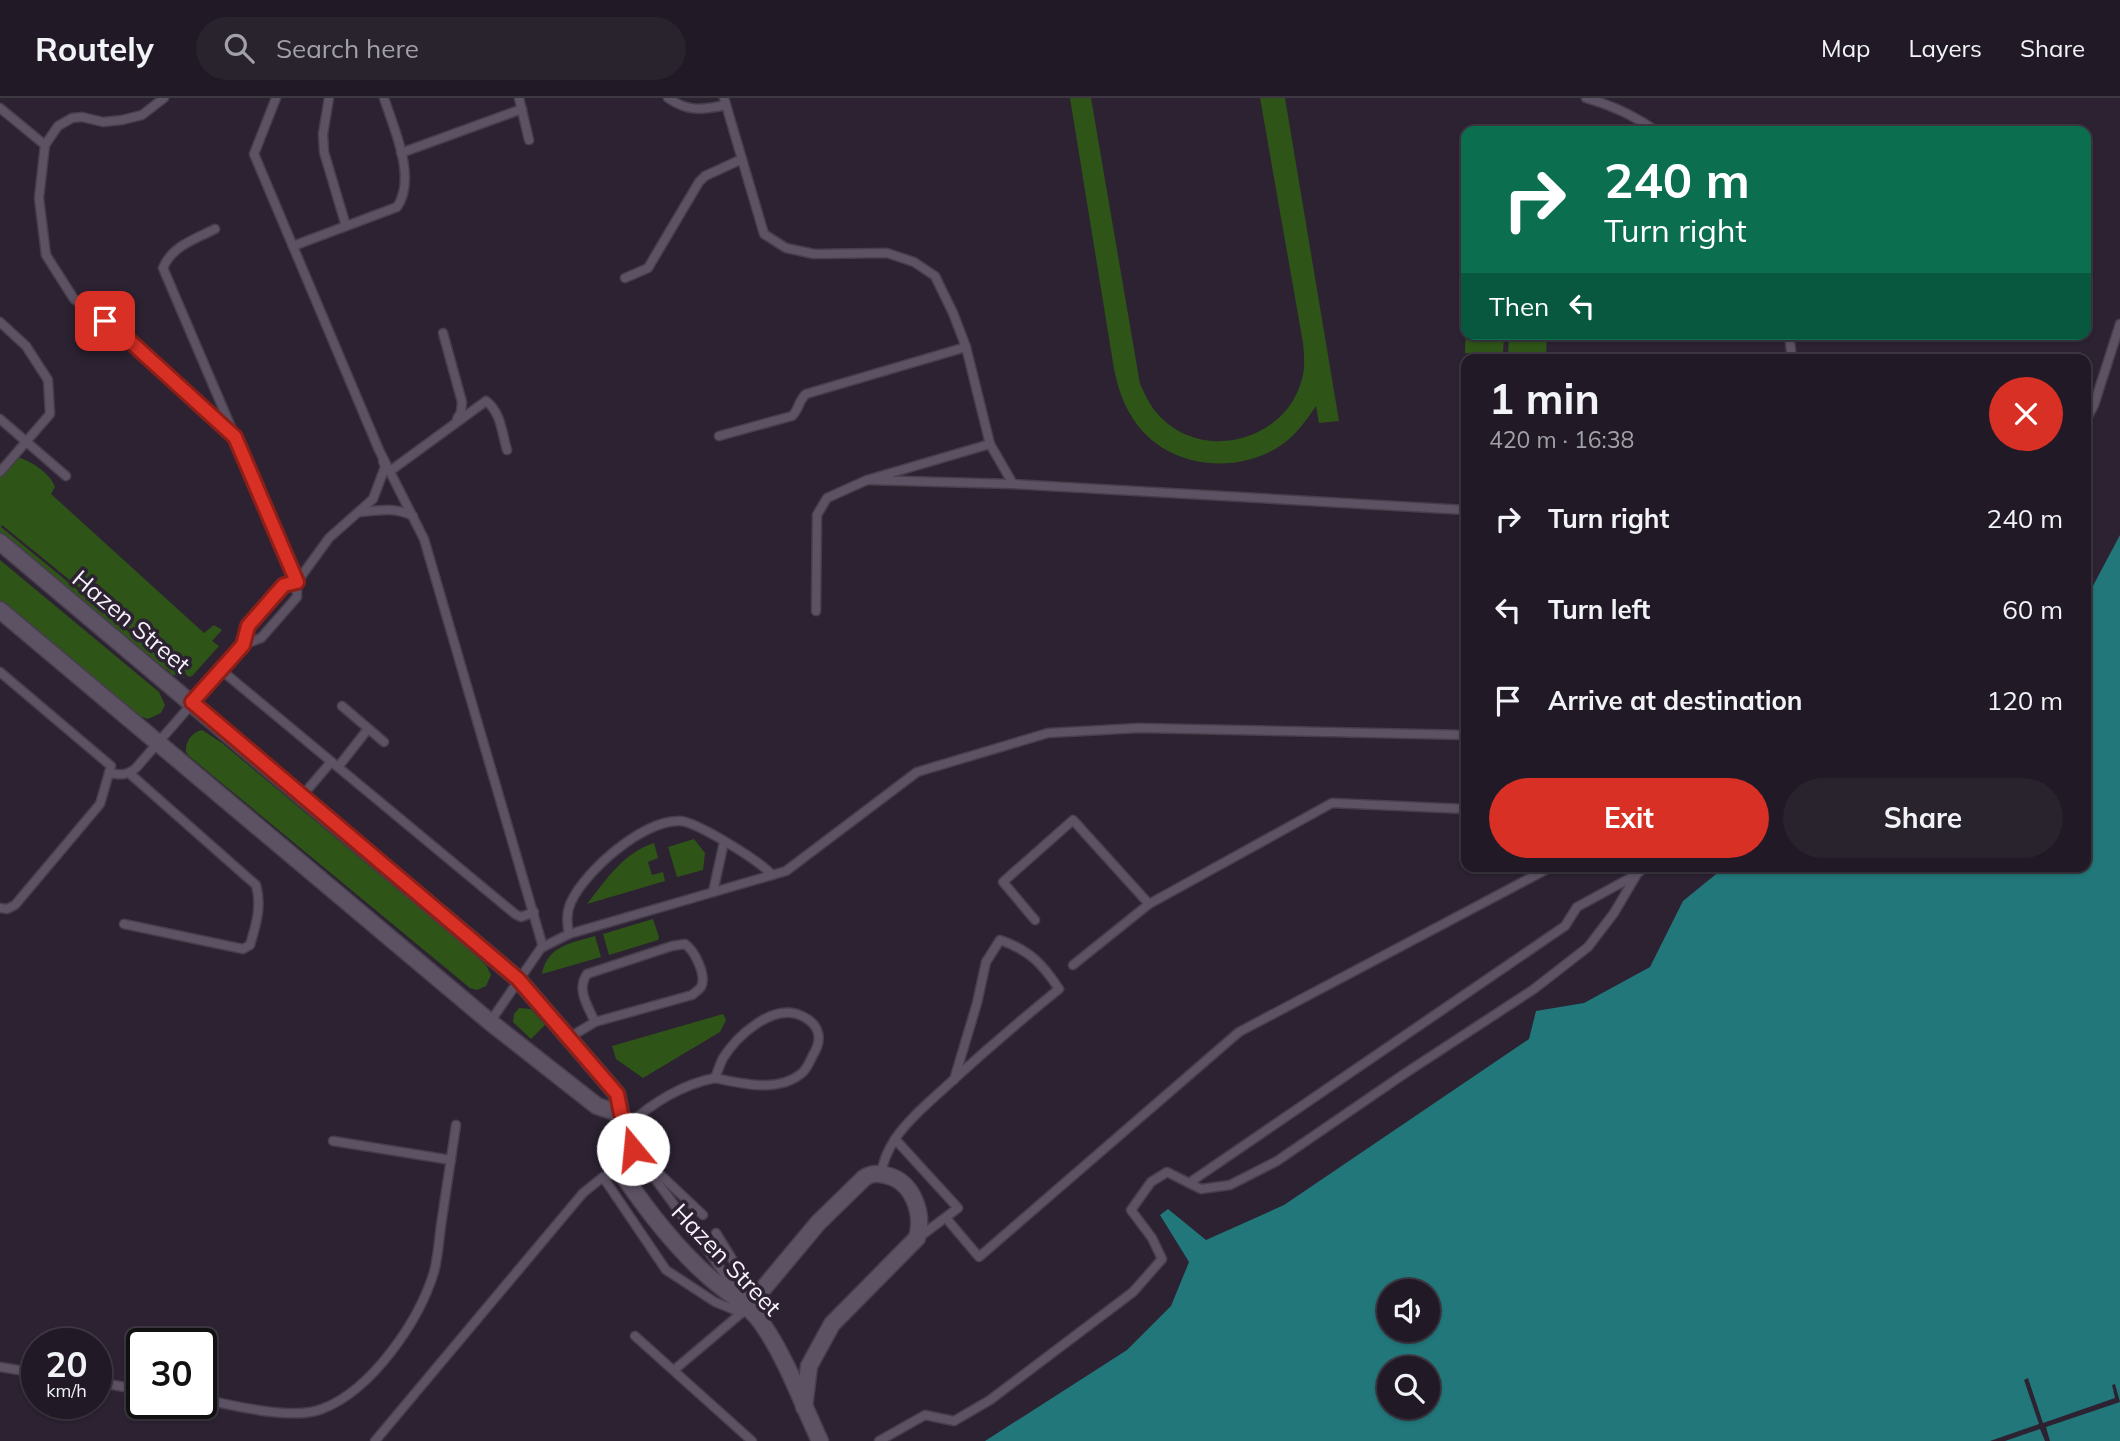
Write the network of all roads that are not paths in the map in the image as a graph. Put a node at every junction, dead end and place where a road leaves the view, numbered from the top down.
1 (164, 98) edge
2 (276, 98) edge
3 (329, 98) edge
4 (384, 98) edge
5 (519, 98) edge
6 (667, 98) edge
7 (1586, 98) edge
8 (725, 101) edge
9 (0, 108) edge
10 (522, 108) junction
11 (1648, 126) edge
12 (529, 140) dead end
13 (46, 145) junction
14 (401, 153) junction
15 (741, 159) junction
16 (346, 226) junction
17 (215, 229) dead end
18 (293, 246) junction
19 (625, 278) dead end
20 (0, 322) edge
21 (2120, 324) edge
22 (443, 333) dead end
23 (965, 347) junction
24 (2091, 411) edge
25 (0, 419) edge
26 (456, 422) junction
27 (719, 436) dead end
28 (235, 437) junction
29 (27, 440) junction
30 (990, 444) junction
31 (379, 450) junction
32 (507, 450) dead end
33 (390, 471) junction
34 (0, 472) edge
35 (66, 476) dead end
36 (867, 480) junction
37 (1013, 484) junction
38 (1461, 510) edge
39 (361, 512) junction
40 (412, 516) junction
41 (0, 542) edge
42 (297, 582) junction
43 (0, 610) edge
44 (816, 611) dead end
45 (243, 645) junction
46 (221, 670) junction
47 (0, 672) edge
48 (192, 702) junction
49 (342, 706) dead end
50 (368, 729) junction
51 (1461, 735) edge
52 (384, 742) dead end
53 (158, 743) junction
54 (335, 764) junction
55 (109, 773) junction
56 (129, 774) junction
57 (302, 796) junction
58 (1461, 809) edge
59 (724, 842) junction
60 (1542, 872) edge
61 (1639, 872) edge
62 (1637, 874) junction
63 (772, 875) junction
64 (713, 892) junction
65 (1149, 904) junction
66 (0, 908) edge
67 (534, 912) junction
68 (1035, 920) dead end
69 (124, 924) dead end
70 (569, 934) junction
71 (543, 947) junction
72 (1073, 965) dead end
73 (518, 979) junction
74 (490, 1022) junction
75 (595, 1022) junction
76 (570, 1037) junction
77 (715, 1078) junction
78 (954, 1080) junction
79 (625, 1120) junction
80 (456, 1125) dead end
81 (895, 1139) junction
82 (333, 1141) dead end
83 (633, 1149) junction
84 (451, 1160) junction
85 (621, 1172) junction
86 (881, 1174) junction
87 (603, 1177) junction
88 (1189, 1183) junction
89 (703, 1214) dead end
90 (946, 1218) junction
91 (690, 1224) dead end
92 (716, 1233) dead end
93 (918, 1238) junction
94 (702, 1242) dead end
95 (745, 1311) junction
96 (635, 1336) dead end
97 (0, 1367) edge
98 (21, 1370) edge
99 (674, 1370) junction
100 (217, 1402) edge
101 (804, 1407) junction
102 (376, 1441) edge
103 (752, 1441) edge
104 (820, 1441) edge
105 (878, 1441) edge

1 - 13 lane
2 - 18 lane
3 - 16 lane
4 - 14 lane
5 - 10 lane
6 - 8 lane
7 - 11 lane
8 - 15 lane
9 - 13 lane
10 - 12 lane
10 - 14 lane
13 - 28 lane
14 - 16 lane
15 - 19 lane
15 - 23 lane
16 - 18 lane
17 - 28 lane
18 - 31 lane
20 - 29 lane
21 - 24 lane
22 - 26 lane
23 - 27 lane
23 - 30 lane
25 - 29 lane
26 - 32 lane
26 - 33 lane
28 - 42 lane
29 - 34 lane
29 - 35 lane
30 - 36 lane
30 - 37 lane
31 - 33 lane
31 - 39 lane
33 - 40 lane
36 - 37 lane
36 - 44 lane
37 - 38 lane
39 - 40 lane
39 - 42 lane
40 - 67 lane
41 - 48 street, Hazen Street
42 - 45 lane
42 - 45 lane
43 - 53 street
45 - 46 lane
46 - 48 lane
46 - 54 lane
47 - 55 lane
48 - 53 lane
48 - 57 street, Hazen Street
49 - 50 lane
50 - 52 lane
50 - 54 lane
51 - 63 lane
53 - 56 lane
53 - 74 street
54 - 57 lane
54 - 67 lane
55 - 56 lane
55 - 66 lane
56 - 69 lane
57 - 73 street, Hazen Street
58 - 65 lane
59 - 63 lane
59 - 64 lane
59 - 70 lane
60 - 90 lane
61 - 62 lane
62 - 88 lane
62 - 88 lane
63 - 64 lane
64 - 70 lane
65 - 68 lane
65 - 72 lane
67 - 71 lane
70 - 71 lane
71 - 73 lane
73 - 74 lane
73 - 76 street, Hazen Street
74 - 79 street
75 - 75 lane
75 - 76 lane
76 - 79 street, Hazen Street
77 - 77 lane
77 - 79 lane
78 - 78 lane
78 - 81 lane
79 - 83 street, Hazen Street
80 - 84 lane
81 - 86 lane
81 - 90 lane
82 - 84 lane
83 - 85 street
83 - 89 lane
83 - 91 lane
84 - 100 lane
85 - 87 lane
85 - 95 street, Hazen Street
86 - 93 street
86 - 95 street
87 - 95 lane
87 - 102 lane
88 - 105 lane
90 - 93 lane
92 - 95 lane
93 - 101 street
94 - 95 lane
95 - 99 lane
95 - 101 street, Hazen Street
96 - 99 lane
97 - 98 lane
99 - 103 lane
101 - 104 street, Hazen Street

